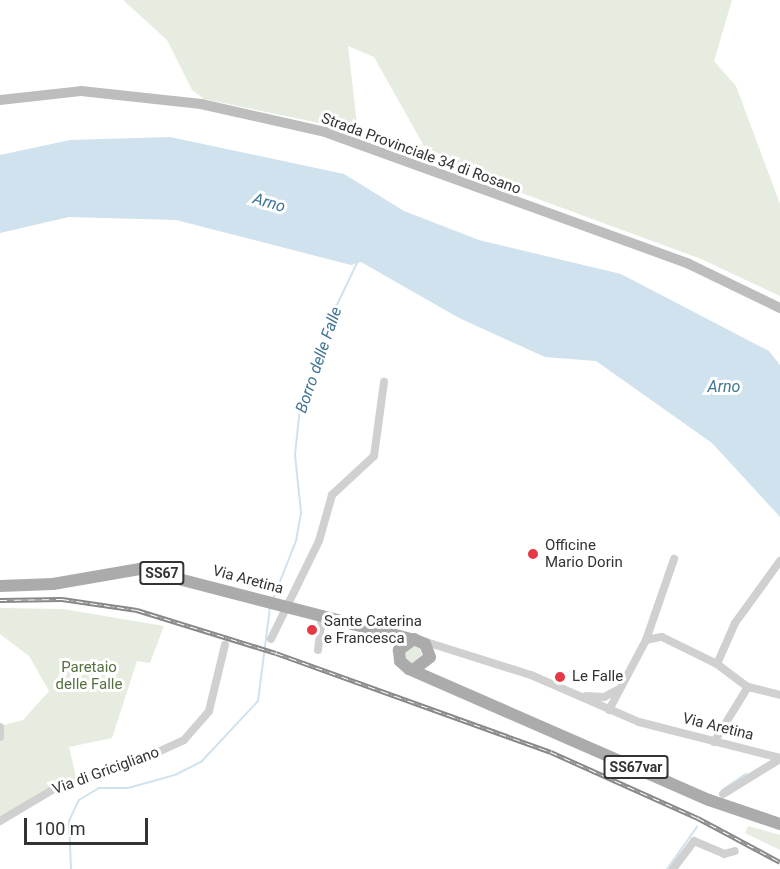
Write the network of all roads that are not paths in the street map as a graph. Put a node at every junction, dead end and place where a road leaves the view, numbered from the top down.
1 (0, 100) edge
2 (780, 308) edge
3 (384, 382) dead end
4 (674, 559) dead end
5 (780, 561) edge
6 (0, 586) edge
7 (285, 611) junction
8 (316, 614) junction
9 (380, 631) junction
10 (271, 639) dead end
11 (416, 640) junction
12 (646, 640) junction
13 (225, 645) dead end
14 (448, 647) junction
15 (318, 650) dead end
16 (398, 655) junction
17 (429, 659) junction
18 (717, 664) junction
19 (413, 670) junction
20 (748, 687) junction
21 (449, 689) junction
22 (618, 689) junction
23 (577, 695) junction
24 (780, 696) edge
25 (609, 710) junction
26 (0, 727) edge
27 (0, 737) edge
28 (714, 742) junction
29 (780, 758) edge
30 (723, 794) dead end
31 (0, 821) edge
32 (780, 825) edge
33 (735, 850) dead end
34 (673, 869) edge

1 - 2 main road, Strada Provinciale 34 di Rosano
3 - 7 street
4 - 12 street
5 - 18 street
6 - 7 main road, Via Aretina / SS67
7 - 8 main road, Via Aretina / SS67
7 - 10 street
8 - 9 main road, Via Aretina / SS67
8 - 15 street
9 - 11 main road, Via Aretina / SS67
9 - 16 main road
11 - 14 street, Via Aretina
11 - 16 main road
11 - 17 main road
12 - 18 street
12 - 22 street
13 - 31 street, Via di Gricigliano
14 - 17 street
14 - 23 street, Via Aretina
16 - 19 main road
17 - 19 main road
17 - 21 main road
18 - 20 street
19 - 21 main road, SS67var
20 - 24 street
20 - 28 street
21 - 32 main road, SS67var
22 - 23 street
22 - 25 street
23 - 25 street, Via Aretina
25 - 28 street, Via Aretina
26 - 27 street
28 - 29 street, Via Aretina
29 - 30 street
33 - 34 street

